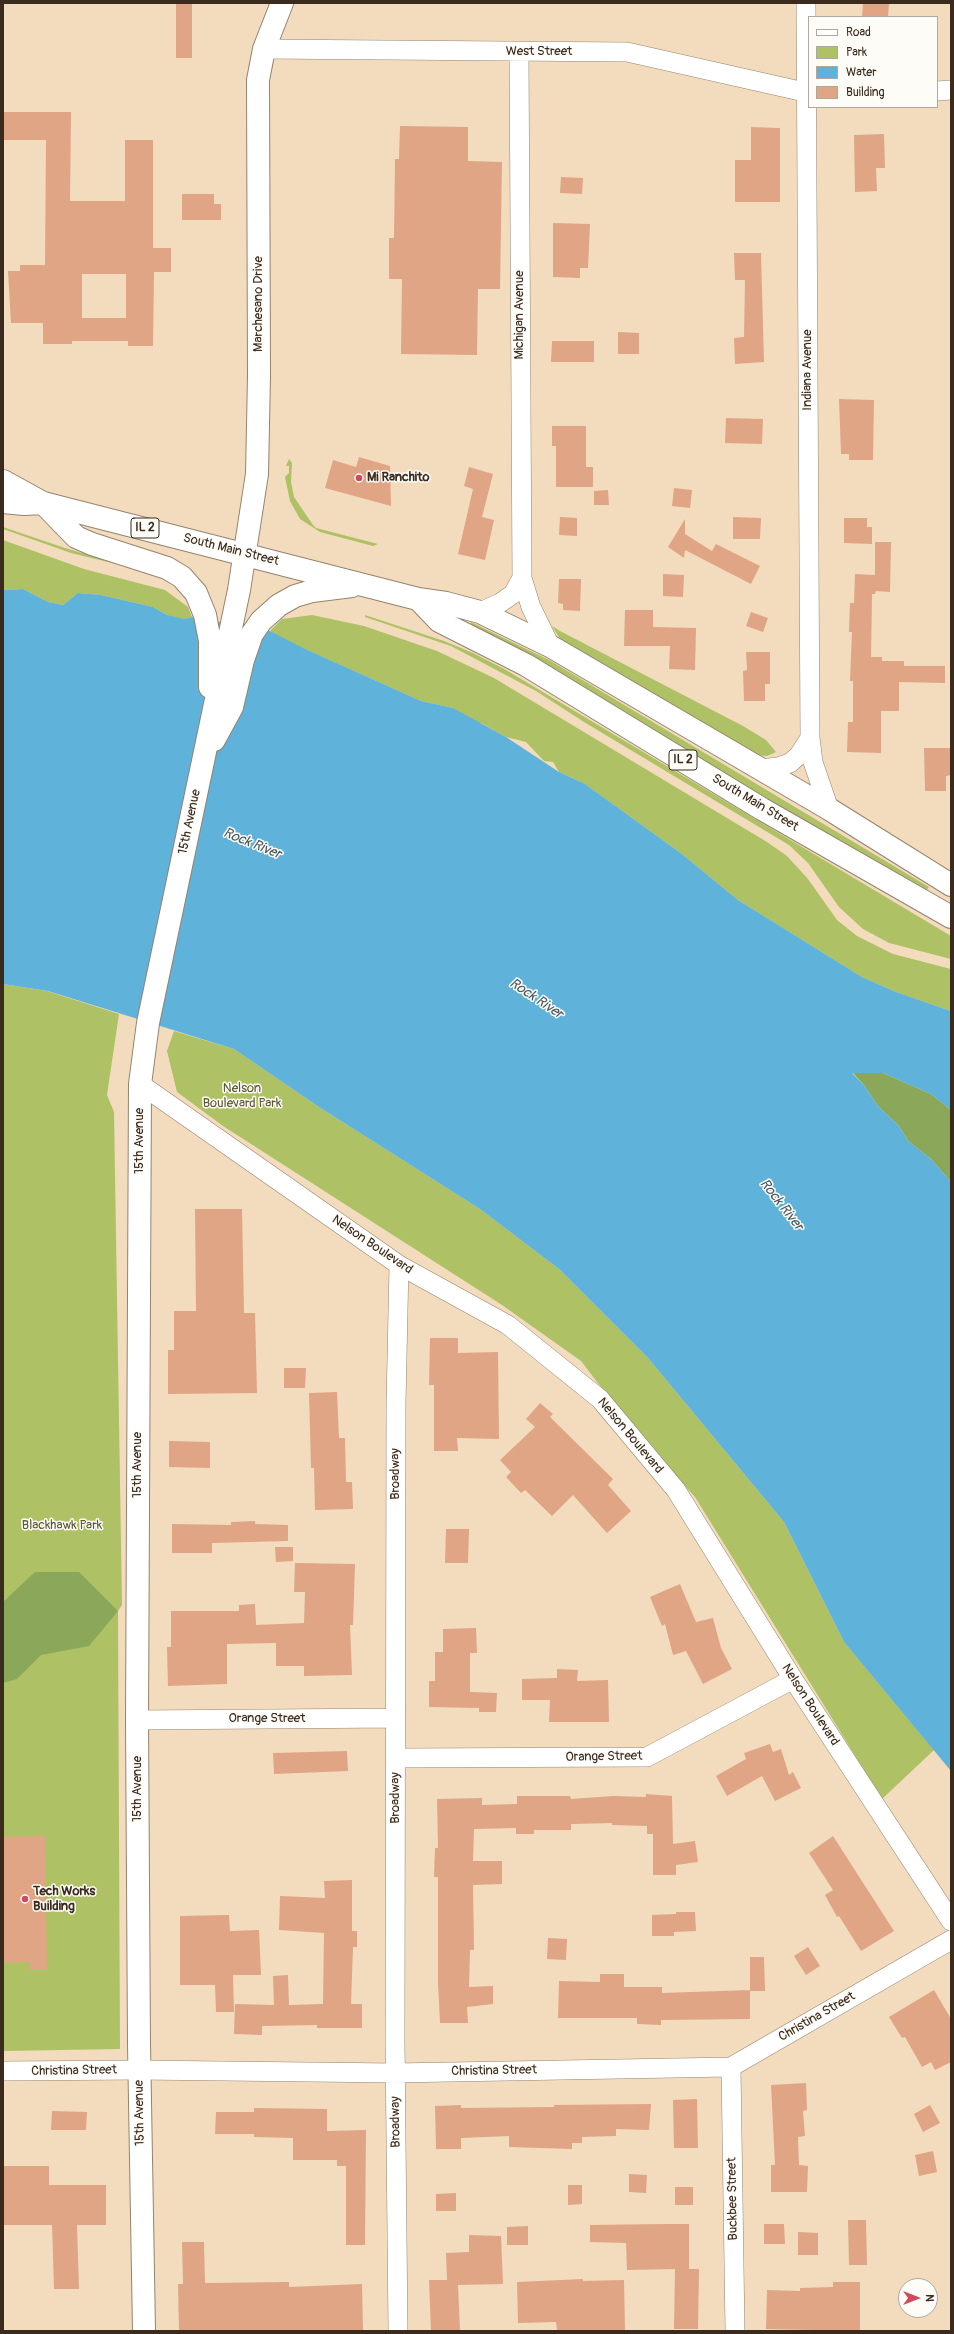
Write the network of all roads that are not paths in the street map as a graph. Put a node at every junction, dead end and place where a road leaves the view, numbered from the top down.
1 (282, 3) edge
2 (806, 3) edge
3 (264, 49) junction
4 (519, 52) junction
5 (951, 90) edge
6 (938, 91) edge
7 (808, 93) edge
8 (808, 108) edge
9 (3, 480) edge
10 (3, 502) edge
11 (44, 503) junction
12 (246, 554) junction
13 (522, 578) junction
14 (374, 586) junction
15 (418, 599) junction
16 (235, 608) joint
17 (480, 612) junction
18 (550, 646) junction
19 (212, 720) junction
20 (810, 738) junction
21 (204, 758) junction
22 (760, 768) junction
23 (829, 809) junction
24 (951, 885) edge
25 (951, 917) edge
26 (140, 1084) junction
27 (398, 1265) junction
28 (793, 1679) junction
29 (396, 1718) junction
30 (138, 1720) junction
31 (396, 1758) junction
32 (951, 1921) edge
33 (951, 1940) edge
34 (730, 2067) junction
35 (139, 2070) junction
36 (3, 2071) edge
37 (395, 2073) junction
38 (144, 2331) edge
39 (398, 2331) edge
40 (735, 2331) edge

1 - 3 main road, Marchesano Drive
2 - 7 street, Indiana Avenue
3 - 4 street, West Street
3 - 12 main road, Marchesano Drive
4 - 7 street, West Street
4 - 13 street, Michigan Avenue
5 - 6 street
8 - 20 street, Indiana Avenue
9 - 11 main road, South Main Street / IL 2
10 - 11 main road, South Main Street / IL 2
11 - 12 main road, South Main Street / IL 2
11 - 19 main road
12 - 14 main road, South Main Street / IL 2
12 - 16 main road, Marchesano Drive
13 - 17 street
13 - 18 street, Michigan Avenue
14 - 15 main road, South Main Street / IL 2
14 - 21 main road
15 - 17 main road, South Main Street / IL 2
15 - 25 main road, South Main Street / IL 2
16 - 19 main road, 15th Avenue
17 - 18 main road, South Main Street / IL 2
18 - 22 main road, South Main Street / IL 2
19 - 21 main road, 15th Avenue
20 - 22 street
20 - 23 street, Indiana Avenue
21 - 26 main road, 15th Avenue
22 - 23 main road, South Main Street / IL 2
23 - 24 main road, South Main Street / IL 2
26 - 27 street, Nelson Boulevard
26 - 30 main road, 15th Avenue
27 - 28 street, Nelson Boulevard
27 - 29 street, Broadway
28 - 31 street, Orange Street
28 - 32 street, Nelson Boulevard
29 - 30 street, Orange Street
29 - 31 street, Broadway
30 - 35 main road, 15th Avenue
31 - 37 street, Broadway
33 - 34 street, Christina Street
34 - 37 street, Christina Street
34 - 40 street, Buckbee Street
35 - 36 street, Christina Street
35 - 37 street, Christina Street
35 - 38 main road, 15th Avenue
37 - 39 street, Broadway

